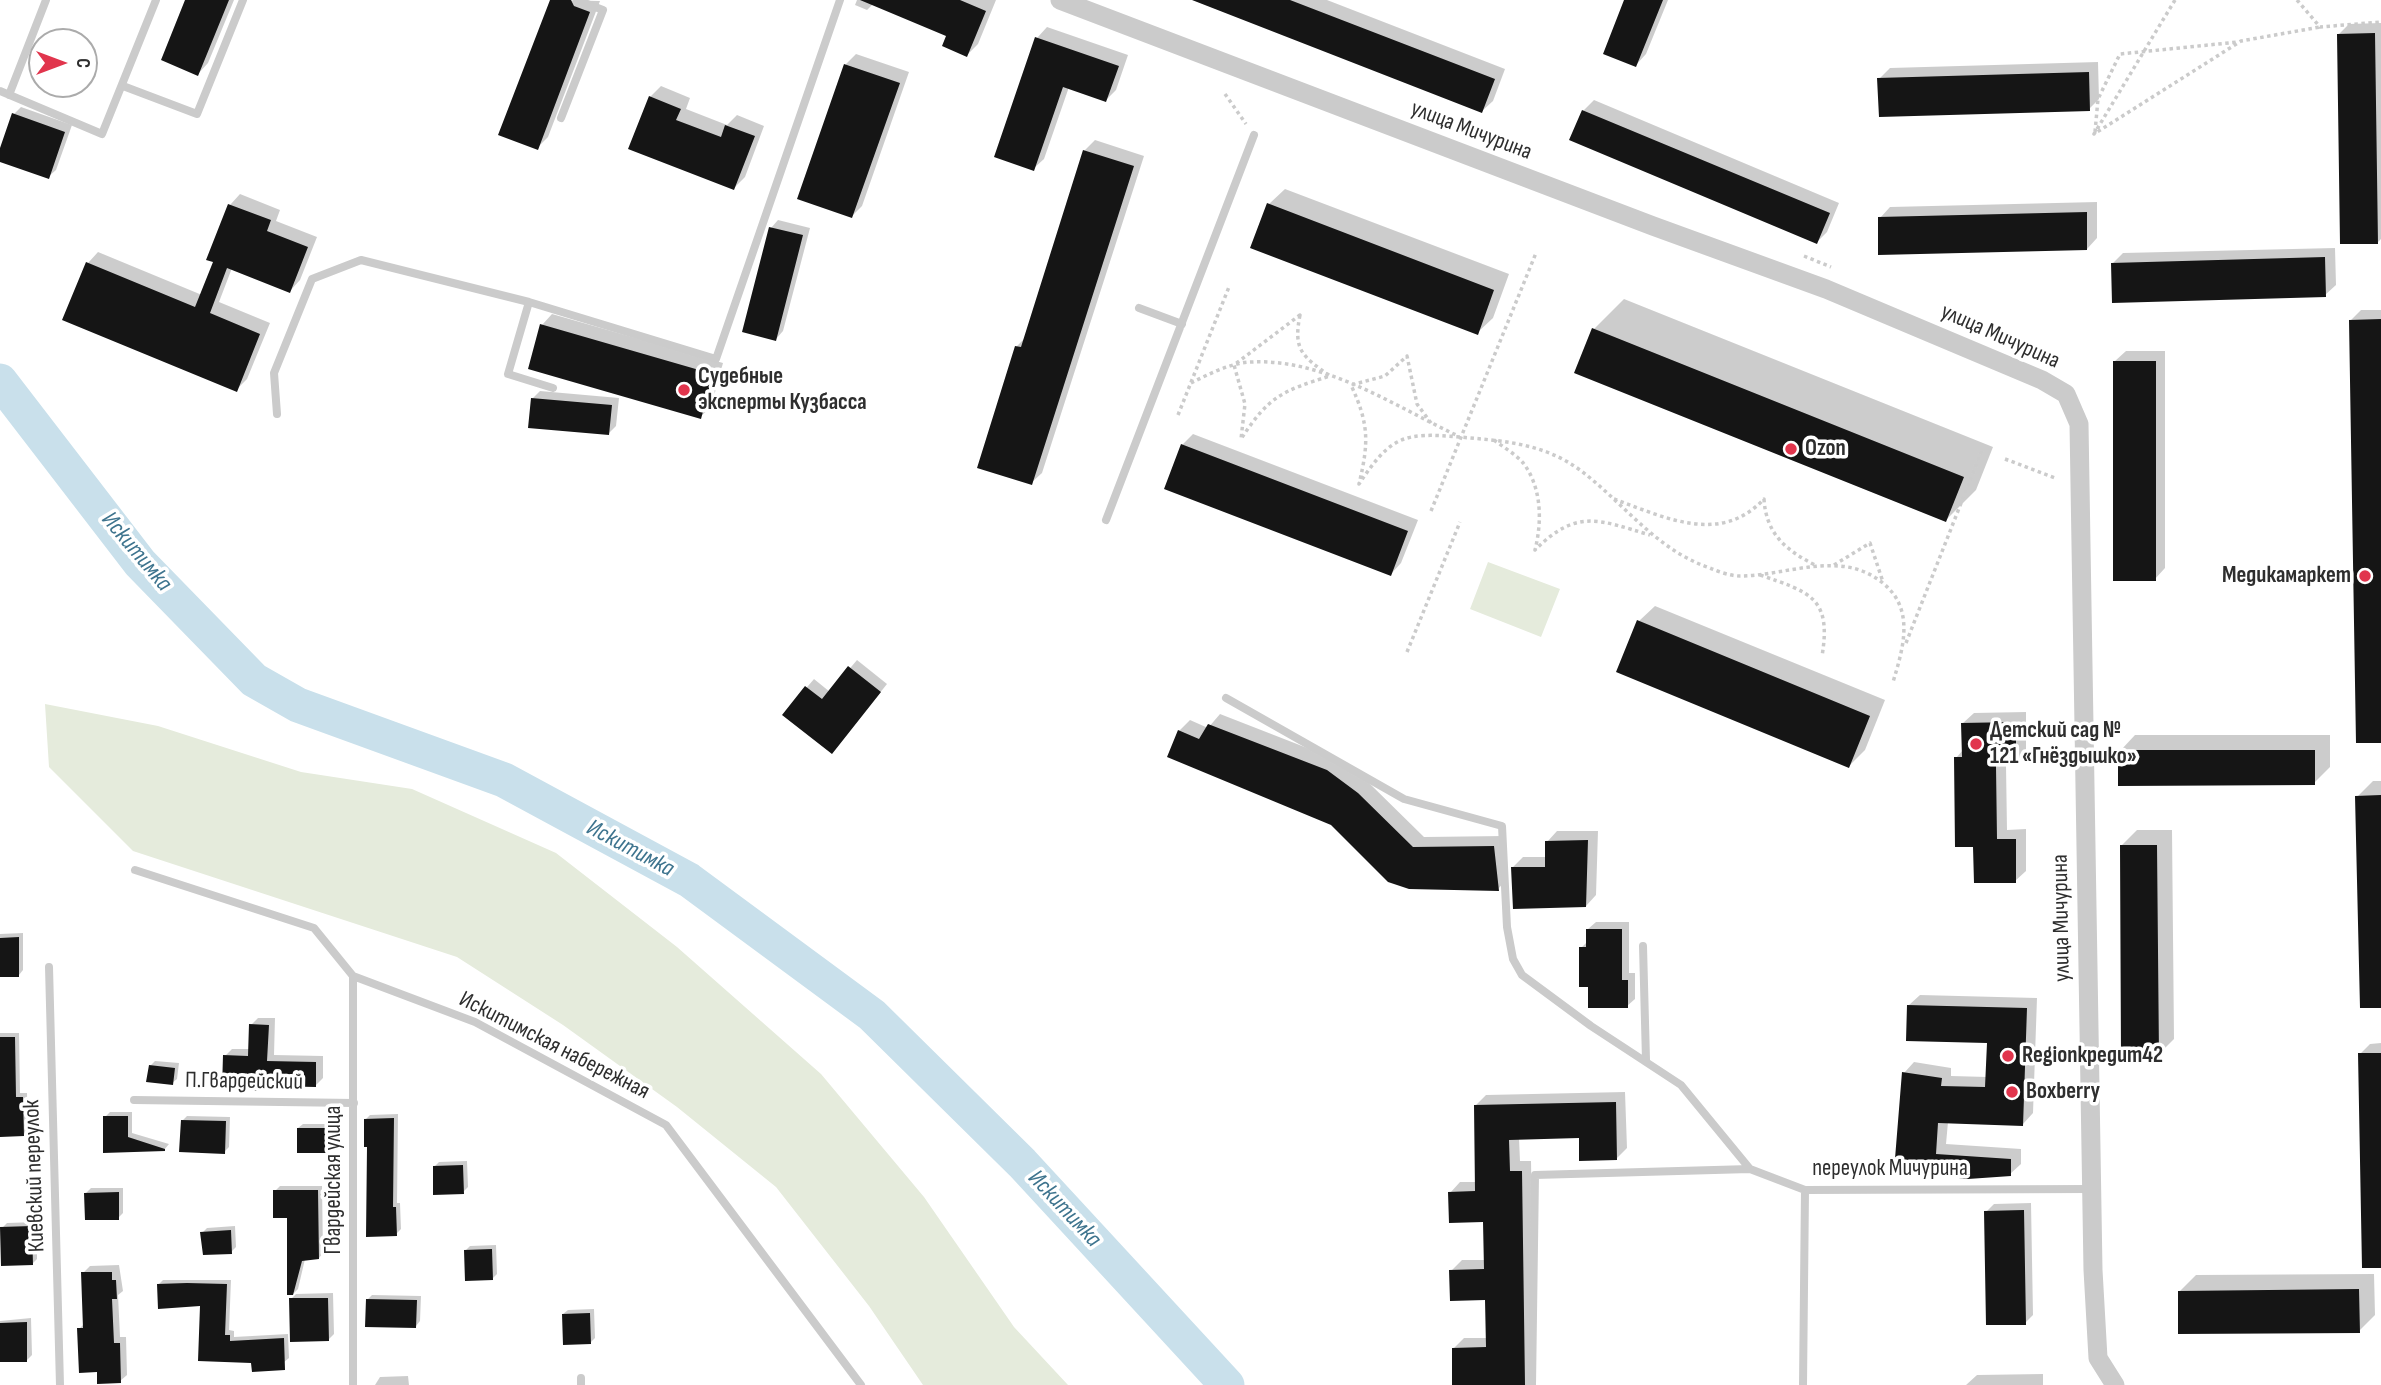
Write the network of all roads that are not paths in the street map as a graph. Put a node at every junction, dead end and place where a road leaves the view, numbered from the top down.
1 (46, 0) edge
2 (156, 0) edge
3 (243, 0) edge
4 (577, 0) edge
5 (840, 0) edge
6 (1060, 0) edge
7 (123, 86) junction
8 (4, 93) edge
9 (561, 118) dead end
10 (1254, 135) road end
11 (530, 302) junction
12 (1139, 308) dead end
13 (1182, 324) junction
14 (553, 388) dead end
15 (277, 414) dead end
16 (1106, 520) dead end
17 (1226, 698) dead end
18 (135, 870) dead end
19 (1643, 946) dead end
20 (49, 967) dead end
21 (353, 976) junction
22 (1646, 1060) junction
23 (134, 1100) dead end
24 (354, 1103) junction
25 (1750, 1169) junction
26 (2092, 1189) junction
27 (1805, 1190) junction
28 (60, 1385) edge
29 (353, 1385) edge
30 (861, 1385) edge
31 (1532, 1385) edge
32 (1803, 1385) edge
33 (2115, 1385) edge

1 - 8 lane
2 - 7 lane
3 - 7 lane
4 - 9 lane
5 - 11 lane
6 - 26 street, улица Мичурина
7 - 8 lane
10 - 13 lane
11 - 14 lane
11 - 15 lane
12 - 13 lane
13 - 16 lane
17 - 22 lane, переулок Мичурина
18 - 21 lane
19 - 22 lane
20 - 28 lane, Киевский переулок
21 - 24 lane, Гвардейская улица
21 - 30 lane, Искитимская набережная
22 - 25 lane, переулок Мичурина
23 - 24 lane, П.Гвардейский
24 - 29 lane, Гвардейская улица
25 - 27 lane, переулок Мичурина
25 - 31 lane
26 - 27 lane, переулок Мичурина
26 - 33 street, улица Мичурина
27 - 32 lane

